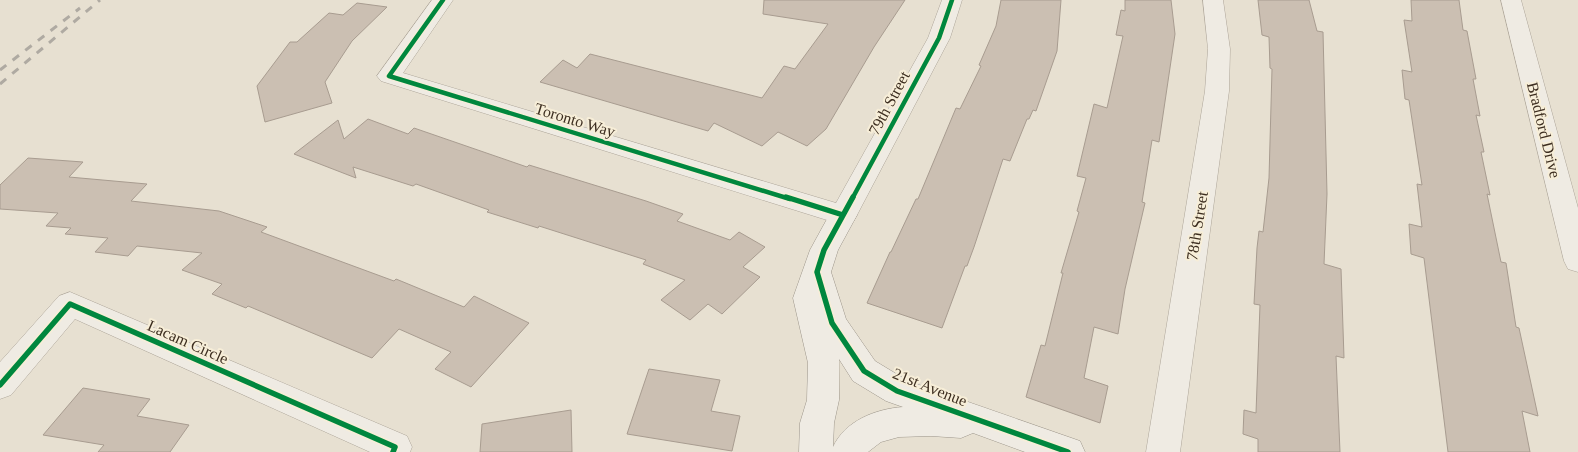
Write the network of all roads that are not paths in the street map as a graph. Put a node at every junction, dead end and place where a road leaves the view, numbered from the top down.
1 (443, 0) edge
2 (952, 0) edge
3 (1213, 0) edge
4 (1511, 0) edge
5 (843, 215) junction
6 (1578, 261) edge
7 (817, 272) junction
8 (0, 385) edge
9 (995, 426) junction
10 (394, 450) edge
11 (816, 452) edge
12 (848, 452) edge
13 (1068, 452) edge
14 (1163, 452) edge

1 - 5 street, Toronto Way
2 - 5 street, 79th Street
3 - 14 street, 78th Street
4 - 6 street, Bradford Drive
5 - 7 street
7 - 9 street, 21st Avenue
7 - 11 street
8 - 10 street, Lacam Circle
9 - 12 street
9 - 13 street, 21st Avenue

